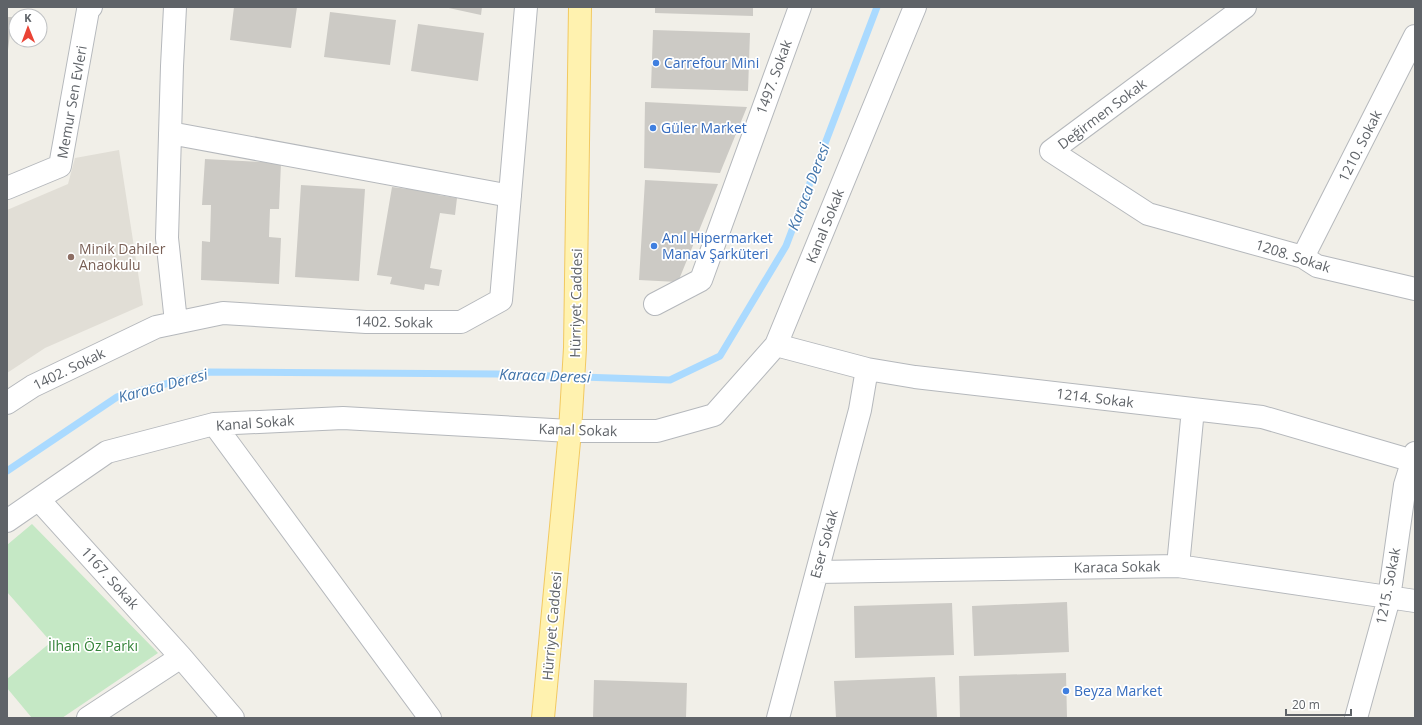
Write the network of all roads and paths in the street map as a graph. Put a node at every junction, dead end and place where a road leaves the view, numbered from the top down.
1 (91, 7) edge
2 (175, 7) edge
3 (526, 7) edge
4 (580, 7) edge
5 (800, 7) edge
6 (915, 7) edge
7 (1245, 7) edge
8 (1415, 36) edge
9 (170, 133) junction
10 (7, 188) edge
11 (510, 196) junction
12 (1148, 214) joint
13 (1303, 257) junction
14 (1415, 289) edge
15 (655, 304) dead end
16 (176, 322) junction
17 (776, 345) junction
18 (867, 369) junction
19 (7, 403) edge
20 (1193, 409) junction
21 (214, 424) junction
22 (570, 431) junction
23 (1414, 457) edge
24 (39, 500) junction
25 (7, 521) edge
26 (1178, 566) junction
27 (817, 572) junction
28 (1388, 598) junction
29 (1415, 601) edge
30 (180, 657) junction
31 (88, 718) edge
32 (233, 718) edge
33 (430, 718) edge
34 (543, 718) edge
35 (778, 718) edge
36 (1356, 718) edge

1 - 10 street, Memur Sen Evleri
2 - 9 street
3 - 11 street, 1402. Sokak
4 - 22 main road, Hürriyet Caddesi
5 - 15 street, 1497. Sokak
6 - 17 street, Kanal Sokak
7 - 12 street, Değirmen Sokak
8 - 13 street, 1210. Sokak
9 - 11 street
9 - 16 street
11 - 16 street, 1402. Sokak
12 - 13 street, 1208. Sokak
13 - 14 street, 1208. Sokak
16 - 19 street, 1402. Sokak
17 - 18 street, 1214. Sokak
17 - 22 street, Kanal Sokak
18 - 20 street, 1214. Sokak
18 - 27 street, Eser Sokak
20 - 23 street, 1214. Sokak
20 - 26 street
21 - 22 street, Kanal Sokak
21 - 24 street, Kanal Sokak
21 - 33 street
22 - 34 main road, Hürriyet Caddesi
23 - 28 street, 1215. Sokak
24 - 25 street, Kanal Sokak
24 - 30 street, 1167. Sokak
26 - 27 street, Karaca Sokak
26 - 28 street, Karaca Sokak
27 - 35 street, Eser Sokak
28 - 29 street, Karaca Sokak
28 - 36 street, 1215. Sokak
30 - 31 street
30 - 32 street, 1167. Sokak

